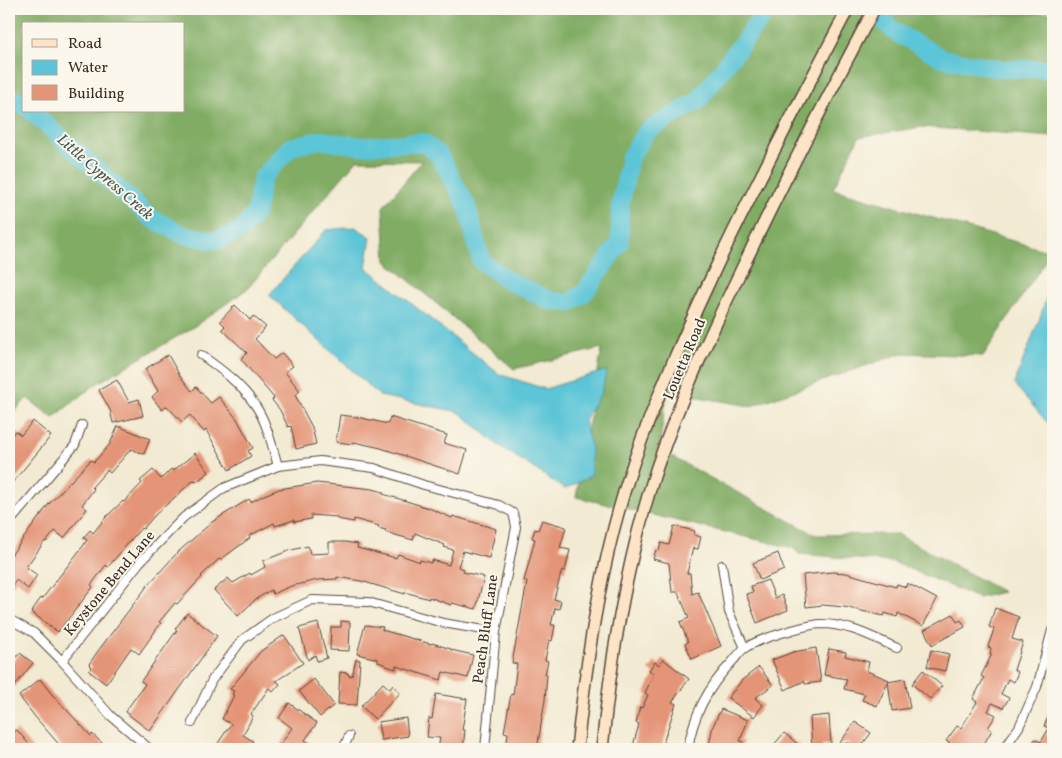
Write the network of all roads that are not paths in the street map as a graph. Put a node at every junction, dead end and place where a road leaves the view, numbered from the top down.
1 (848, 9) edge
2 (872, 12) edge
3 (201, 355) dead end
4 (82, 425) dead end
5 (278, 466) junction
6 (513, 513) joint
7 (9, 523) edge
8 (722, 565) dead end
9 (9, 619) edge
10 (1052, 630) dead end
11 (496, 632) junction
12 (745, 648) junction
13 (897, 648) dead end
14 (62, 660) junction
15 (192, 723) dead end
16 (349, 736) dead end
17 (150, 749) edge
18 (343, 749) edge
19 (484, 749) edge
20 (577, 749) edge
21 (602, 749) edge
22 (688, 749) edge
23 (1004, 749) edge

1 - 20 main road, Louetta Road
2 - 21 main road, Louetta Road
3 - 5 street
4 - 7 street
5 - 6 street, Keystone Bend Lane
5 - 14 street, Keystone Bend Lane
6 - 11 street, Peach Bluff Lane
8 - 12 street
9 - 14 street
10 - 23 street
11 - 15 street
11 - 19 street, Peach Bluff Lane
12 - 13 street
12 - 22 street
14 - 17 street
16 - 18 street

